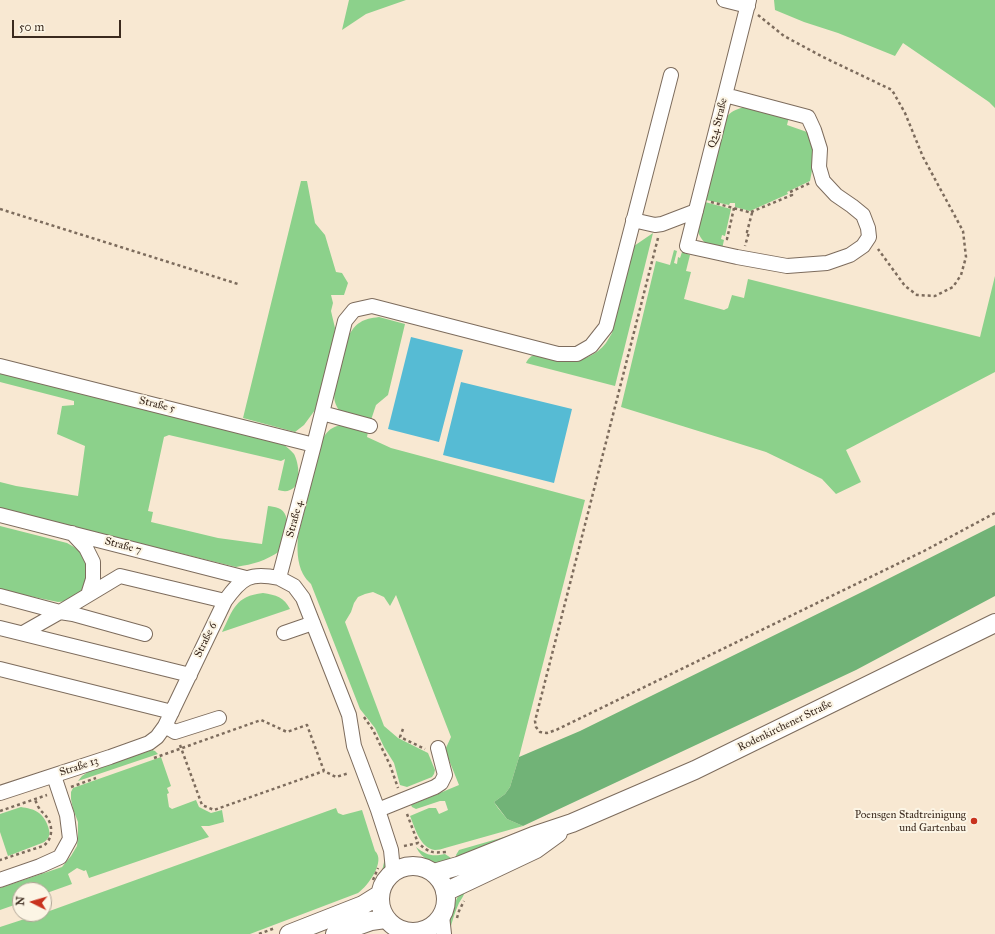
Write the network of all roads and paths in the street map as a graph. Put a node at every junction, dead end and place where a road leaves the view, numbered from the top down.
1 (724, 0) edge
2 (748, 3) edge
3 (671, 74) dead end
4 (725, 95) junction
5 (822, 178) junction
6 (697, 205) junction
7 (734, 208) junction
8 (0, 209) edge
9 (751, 212) junction
10 (633, 220) junction
11 (662, 224) junction
12 (869, 237) junction
13 (733, 240) dead end
14 (739, 242) dead end
15 (746, 243) junction
16 (742, 258) junction
17 (238, 284) dead end
18 (0, 366) edge
19 (322, 413) junction
20 (370, 426) dead end
21 (314, 445) junction
22 (995, 513) edge
23 (0, 515) edge
24 (72, 533) junction
25 (246, 578) junction
26 (279, 578) junction
27 (88, 595) junction
28 (0, 596) edge
29 (225, 601) junction
30 (60, 612) junction
31 (995, 622) edge
32 (313, 623) junction
33 (0, 628) edge
34 (284, 633) dead end
35 (23, 634) junction
36 (145, 634) dead end
37 (0, 669) edge
38 (190, 675) junction
39 (172, 712) junction
40 (219, 718) dead end
41 (403, 729) dead end
42 (166, 732) junction
43 (181, 748) junction
44 (434, 749) joint
45 (149, 759) dead end
46 (390, 765) dead end
47 (324, 771) junction
48 (354, 771) dead end
49 (54, 776) junction
50 (97, 778) dead end
51 (59, 791) junction
52 (0, 793) edge
53 (35, 799) junction
54 (402, 800) junction
55 (378, 810) junction
56 (0, 811) edge
57 (572, 823) junction
58 (418, 843) junction
59 (390, 850) junction
60 (450, 850) dead end
61 (0, 860) edge
62 (393, 872) junction
63 (434, 873) junction
64 (0, 880) edge
65 (376, 888) junction
66 (445, 892) junction
67 (442, 916) junction
68 (385, 919) junction
69 (285, 930) edge
70 (418, 933) edge
71 (259, 934) edge
72 (335, 934) edge
73 (444, 934) edge

1 - 2 street
2 - 4 street, Q24 Straße
2 - 12 path
3 - 10 street
4 - 5 street
4 - 6 street, Q24 Straße
5 - 9 path
5 - 12 street
6 - 7 path
6 - 11 street
6 - 16 street, Q24 Straße
7 - 9 path
7 - 13 path
8 - 17 path
9 - 15 path
10 - 11 street
10 - 19 street, Straße 4
11 - 22 path
12 - 16 street
14 - 15 path
15 - 16 path
18 - 21 street, Straße 5
19 - 20 street
19 - 21 street, Straße 4
21 - 26 street, Straße 4
23 - 24 street, Straße 7
24 - 25 street, Straße 7
24 - 27 street
25 - 26 street
25 - 29 street, Straße 6
26 - 32 street
27 - 29 street
27 - 30 street
28 - 30 street
29 - 38 street, Straße 6
30 - 35 street
30 - 36 street
31 - 57 main road, Rodenkirchener Straße
32 - 34 street
32 - 55 street
33 - 35 street
35 - 38 street
37 - 39 street
38 - 39 street, Straße 6
39 - 42 street, Straße 6
40 - 42 street, Straße 13
41 - 44 path
42 - 43 path
42 - 49 street, Straße 13
43 - 45 path
43 - 47 path
43 - 47 path
44 - 54 street
46 - 54 path
47 - 48 path
49 - 51 street
49 - 52 street, Straße 13
50 - 51 path
51 - 53 path
51 - 64 street
53 - 56 path
53 - 61 path
54 - 55 street
54 - 58 path
55 - 59 street
57 - 63 main road, Rodenkirchener Straße
57 - 66 main road, Rodenkirchener Straße
58 - 59 path
58 - 60 path
59 - 62 street
59 - 65 path
62 - 63 main road
62 - 65 main road
63 - 66 main road
65 - 68 main road
65 - 69 main road
66 - 67 main road
67 - 70 main road
67 - 73 street
68 - 70 main road
68 - 72 main road
69 - 71 path

